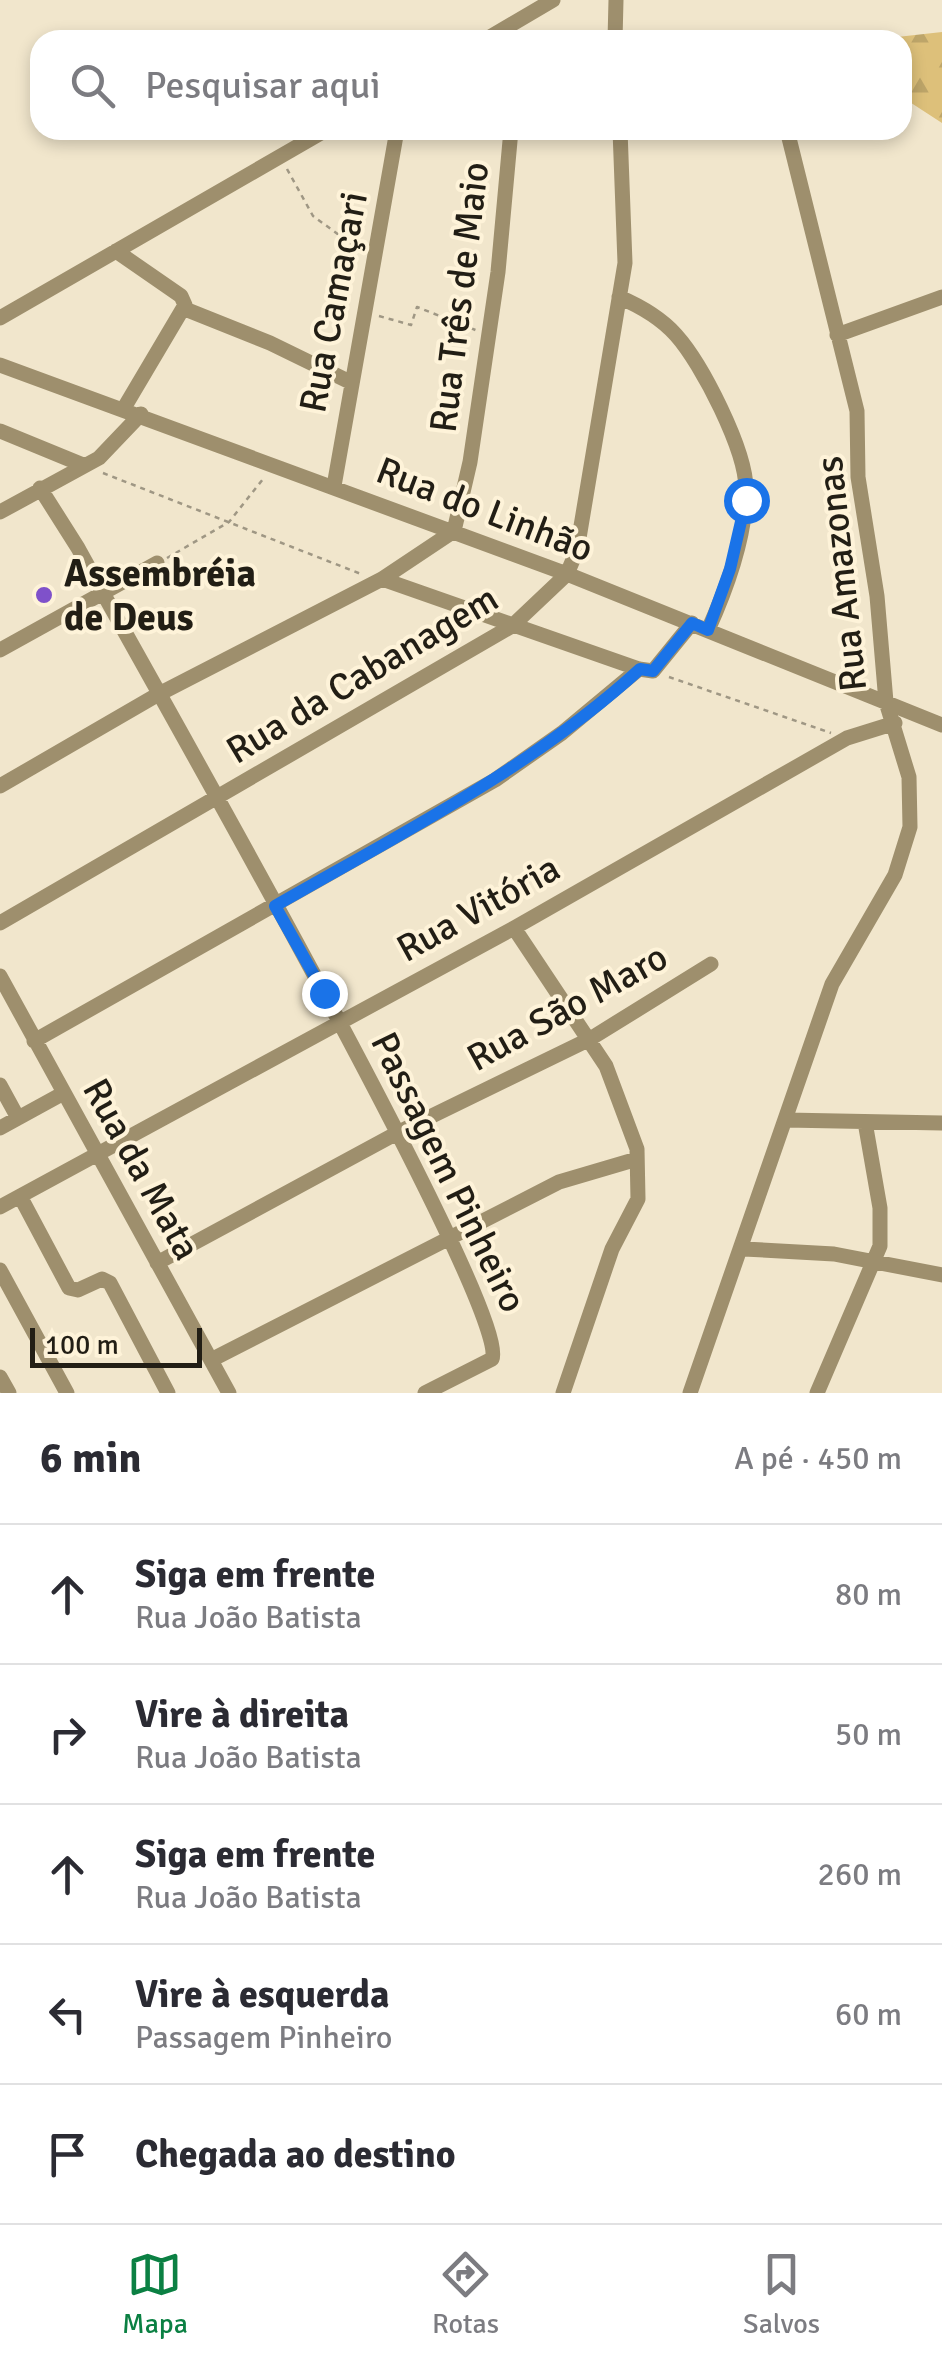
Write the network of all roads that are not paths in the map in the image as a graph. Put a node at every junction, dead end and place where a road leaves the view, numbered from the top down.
1 (553, 0) edge
2 (616, 2) edge
3 (507, 30) edge
4 (615, 30) edge
5 (309, 140) edge
6 (395, 140) edge
7 (511, 140) edge
8 (621, 140) edge
9 (790, 140) edge
10 (116, 251) junction
11 (619, 297) junction
12 (942, 297) edge
13 (184, 309) junction
14 (0, 318) edge
15 (837, 335) junction
16 (0, 365) edge
17 (350, 382) junction
18 (124, 408) junction
19 (141, 414) junction
20 (0, 431) edge
21 (83, 465) junction
22 (334, 486) junction
23 (40, 488) junction
24 (0, 512) edge
25 (454, 531) junction
26 (157, 563) road end
27 (567, 574) junction
28 (382, 579) junction
29 (102, 592) junction
30 (692, 623) junction
31 (512, 626) junction
32 (708, 630) junction
33 (0, 650) edge
34 (646, 670) junction
35 (157, 696) junction
36 (886, 702) junction
37 (895, 724) junction
38 (942, 724) edge
39 (0, 786) edge
40 (216, 800) junction
41 (275, 906) junction
42 (0, 923) edge
43 (514, 928) junction
44 (711, 964) dead end
45 (0, 976) edge
46 (340, 1023) junction
47 (590, 1039) junction
48 (34, 1041) junction
49 (0, 1085) edge
50 (62, 1094) junction
51 (18, 1118) junction
52 (786, 1120) junction
53 (866, 1122) junction
54 (942, 1123) edge
55 (0, 1128) edge
56 (399, 1132) junction
57 (95, 1154) junction
58 (637, 1159) junction
59 (20, 1196) junction
60 (0, 1207) edge
61 (450, 1241) junction
62 (744, 1249) junction
63 (876, 1261) junction
64 (157, 1263) junction
65 (0, 1270) edge
66 (941, 1280) edge
67 (211, 1360) junction
68 (0, 1378) edge
69 (224, 1391) edge
70 (9, 1393) edge
71 (68, 1393) edge
72 (168, 1393) edge
73 (424, 1393) edge
74 (563, 1393) edge
75 (690, 1393) edge
76 (817, 1393) edge

1 - 3 street
2 - 4 street
5 - 10 street
6 - 17 street, Rua Camaçari
7 - 25 street, Rua Três de Maio
8 - 11 street, Rua da Cabanagem
9 - 15 street, Rua Amazonas
10 - 13 street
10 - 14 street
11 - 27 street, Rua da Cabanagem
11 - 32 street
12 - 15 street
13 - 17 street
13 - 18 street
15 - 36 street, Rua Amazonas
16 - 18 street, Rua do Linhão
17 - 22 street, Rua Camaçari
18 - 19 street, Rua do Linhão
19 - 21 street
19 - 22 street, Rua do Linhão
20 - 21 street
21 - 23 street
22 - 25 street, Rua do Linhão
23 - 24 street
23 - 29 street, Passagem Pinheiro
25 - 27 street, Rua do Linhão
25 - 28 street
26 - 29 street
27 - 30 street, Rua do Linhão
27 - 31 street, Rua da Cabanagem
28 - 31 street
28 - 35 street
29 - 33 street
29 - 35 street, Passagem Pinheiro
30 - 32 street, Rua do Linhão
30 - 34 street
31 - 34 street
31 - 40 street, Rua da Cabanagem
32 - 36 street, Rua do Linhão
34 - 41 street
35 - 39 street
35 - 40 street, Passagem Pinheiro
36 - 37 street, Rua Amazonas
36 - 38 street, Rua do Linhão
37 - 43 street, Rua Vitória
37 - 52 street, Rua Amazonas
40 - 41 street, Passagem Pinheiro
40 - 42 street, Rua da Cabanagem
41 - 46 street, Passagem Pinheiro
41 - 48 street
43 - 46 street, Rua Vitória
43 - 47 street
44 - 47 street, Rua São Maro
45 - 48 street, Rua da Mata
46 - 56 street, Passagem Pinheiro
46 - 57 street, Rua Vitória
47 - 56 street, Rua São Maro
47 - 58 street
48 - 50 street, Rua da Mata
49 - 51 street
50 - 51 street
50 - 57 street, Rua da Mata
51 - 55 street
52 - 53 street
52 - 62 street, Rua Amazonas
53 - 54 street
53 - 63 street
56 - 61 street, Passagem Pinheiro
56 - 64 street, Rua São Maro
57 - 59 street, Rua Vitória
57 - 64 street, Rua da Mata
58 - 61 street
58 - 74 street
59 - 60 street, Rua Vitória
59 - 72 street
61 - 67 street
61 - 73 street, Passagem Pinheiro
62 - 63 street
62 - 75 street, Rua Amazonas
63 - 66 street
63 - 76 street
64 - 67 street, Rua da Mata
65 - 71 street
67 - 69 street, Rua da Mata
68 - 70 street

